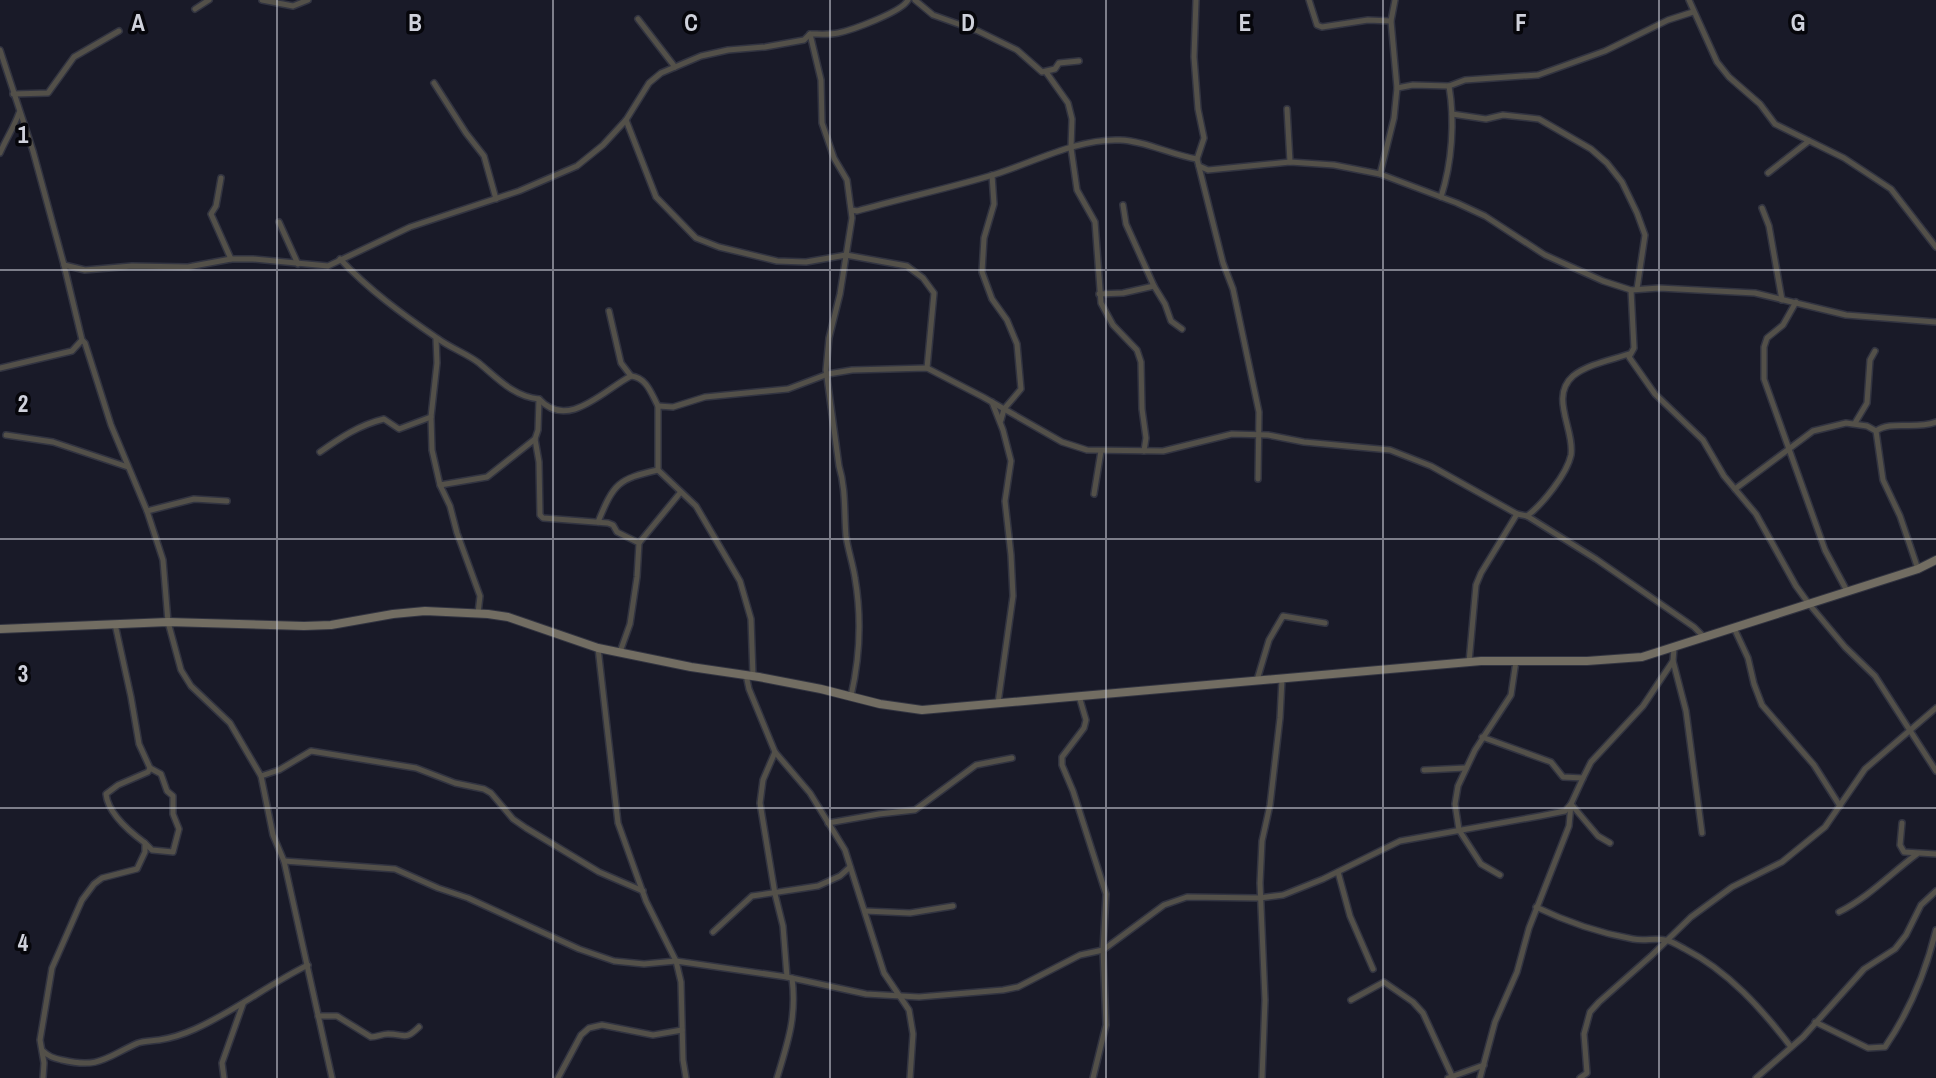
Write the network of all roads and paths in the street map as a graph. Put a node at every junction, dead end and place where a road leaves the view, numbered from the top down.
1 (209, 0) edge
2 (262, 0) edge
3 (308, 0) edge
4 (908, 0) edge
5 (915, 0) edge
6 (1196, 0) edge
7 (1309, 0) edge
8 (1395, 0) edge
9 (1689, 0) edge
10 (195, 9) dead end
11 (1693, 12) junction
12 (638, 19) dead end
13 (1391, 21) junction
14 (120, 31) dead end
15 (810, 34) junction
16 (0, 50) edge
17 (1079, 61) dead end
18 (675, 66) junction
19 (1046, 72) junction
20 (435, 83) dead end
21 (1449, 86) junction
22 (1397, 88) junction
23 (13, 94) junction
24 (1287, 108) dead end
25 (19, 113) junction
26 (1452, 114) junction
27 (626, 120) junction
28 (1809, 141) junction
29 (1072, 148) junction
30 (0, 153) edge
31 (1198, 162) junction
32 (1290, 162) junction
33 (1208, 170) junction
34 (1768, 173) dead end
35 (1380, 174) junction
36 (992, 175) junction
37 (221, 178) dead end
38 (1201, 178) junction
39 (1441, 197) junction
40 (496, 199) junction
41 (1124, 205) dead end
42 (1762, 208) dead end
43 (854, 211) junction
44 (279, 222) dead end
45 (1936, 247) edge
46 (846, 255) junction
47 (340, 259) junction
48 (230, 260) junction
49 (298, 264) junction
50 (64, 265) junction
51 (1154, 286) junction
52 (1634, 289) junction
53 (1099, 294) junction
54 (1782, 300) junction
55 (1796, 302) junction
56 (609, 311) dead end
57 (1936, 322) edge
58 (1182, 329) dead end
59 (436, 338) junction
60 (82, 340) junction
61 (1875, 351) dead end
62 (1629, 354) junction
63 (0, 368) edge
64 (927, 368) junction
65 (828, 374) junction
66 (631, 376) junction
67 (539, 399) junction
68 (992, 402) junction
69 (658, 406) junction
70 (1004, 409) junction
71 (431, 417) junction
72 (1000, 421) junction
73 (1936, 422) edge
74 (1855, 423) junction
75 (1876, 432) junction
76 (1785, 433) junction
77 (1260, 434) junction
78 (6, 435) dead end
79 (1801, 438) junction
80 (535, 439) junction
81 (1788, 450) junction
82 (1101, 451) junction
83 (1144, 451) junction
84 (320, 452) dead end
85 (128, 468) junction
86 (658, 470) junction
87 (1258, 479) dead end
88 (440, 485) junction
89 (1735, 489) junction
90 (680, 493) junction
91 (1094, 494) dead end
92 (227, 501) dead end
93 (147, 511) junction
94 (1517, 514) junction
95 (1527, 516) junction
96 (598, 522) junction
97 (639, 543) junction
98 (1936, 560) edge
99 (1918, 569) junction
100 (1847, 591) junction
101 (1809, 604) junction
102 (478, 613) junction
103 (168, 622) junction
104 (1325, 623) dead end
105 (115, 624) junction
106 (1734, 628) junction
107 (0, 629) edge
108 (1704, 638) junction
109 (598, 648) junction
110 (1674, 648) junction
111 (620, 652) junction
112 (1673, 660) junction
113 (1516, 661) junction
114 (1469, 662) junction
115 (749, 675) junction
116 (1282, 679) junction
117 (1257, 680) junction
118 (851, 696) junction
119 (1079, 696) junction
120 (998, 703) junction
121 (1936, 708) edge
122 (1910, 731) junction
123 (1482, 737) junction
124 (775, 752) junction
125 (1012, 758) dead end
126 (1465, 768) junction
127 (1424, 770) dead end
128 (151, 771) junction
129 (1936, 771) edge
130 (261, 776) junction
131 (1583, 778) junction
132 (1572, 804) junction
133 (1840, 806) junction
134 (828, 823) junction
135 (1902, 823) dead end
136 (1459, 830) junction
137 (1702, 833) dead end
138 (145, 843) junction
139 (1610, 843) dead end
140 (1917, 854) junction
141 (1936, 854) edge
142 (284, 861) junction
143 (850, 867) junction
144 (1338, 872) junction
145 (1500, 875) dead end
146 (643, 891) junction
147 (1936, 891) edge
148 (775, 894) junction
149 (1259, 898) junction
150 (953, 906) dead end
151 (1536, 907) junction
152 (865, 911) junction
153 (1839, 912) dead end
154 (1936, 930) edge
155 (713, 932) dead end
156 (1665, 940) junction
157 (1103, 950) junction
158 (676, 961) junction
159 (308, 965) junction
160 (1373, 969) dead end
161 (790, 978) junction
162 (898, 994) junction
163 (1351, 1000) dead end
164 (243, 1004) junction
165 (318, 1016) junction
166 (1815, 1023) junction
167 (419, 1027) dead end
168 (682, 1030) junction
169 (1791, 1047) junction
170 (41, 1048) junction
171 (46, 1055) junction
172 (44, 1063) junction
173 (1484, 1065) junction
174 (43, 1078) edge
175 (224, 1078) edge
176 (332, 1078) edge
177 (558, 1078) edge
178 (686, 1078) edge
179 (777, 1078) edge
180 (910, 1078) edge
181 (1093, 1078) edge
182 (1262, 1078) edge
183 (1451, 1078) edge
184 (1480, 1078) edge
185 (1580, 1078) edge
186 (1756, 1078) edge

1 - 10 street
2 - 3 street
4 - 15 street
5 - 19 street
6 - 31 street
7 - 13 street
8 - 13 street
9 - 11 street
11 - 21 street
11 - 28 street
12 - 18 street
13 - 22 street
14 - 23 street
15 - 18 street
15 - 43 street
16 - 23 street
17 - 19 street
18 - 27 street
19 - 29 street
20 - 40 street
21 - 22 street
21 - 26 street
22 - 35 street
23 - 25 street
24 - 32 street
25 - 30 street
25 - 50 street
26 - 39 street
26 - 52 street
27 - 40 street
27 - 46 street
28 - 34 street
28 - 45 street
29 - 31 street
29 - 36 street
29 - 53 street
31 - 33 street
31 - 38 street
32 - 33 street
32 - 35 street
33 - 38 street
35 - 39 street
36 - 43 street
36 - 70 street
37 - 48 street
38 - 77 street
39 - 52 street
40 - 47 street
41 - 51 street
42 - 54 street
43 - 46 street
44 - 49 street
46 - 64 street
46 - 65 street
47 - 49 street
47 - 59 street
48 - 49 street
48 - 50 street
50 - 60 street
51 - 53 street
51 - 58 street
52 - 54 street
52 - 62 street
53 - 83 street
54 - 55 street
55 - 57 street
55 - 76 street
56 - 66 street
59 - 67 street
59 - 71 street
60 - 63 street
60 - 85 street
61 - 74 street
62 - 89 street
62 - 95 street
64 - 65 street
64 - 68 street
65 - 69 street
65 - 118 street
66 - 67 street
66 - 69 street
67 - 80 street
68 - 70 street
68 - 72 street
69 - 86 street
70 - 72 street
70 - 82 street
71 - 84 street
71 - 88 street
72 - 120 street
73 - 75 street
74 - 75 street
74 - 79 street
75 - 99 street
76 - 79 street
76 - 81 street
77 - 83 street
77 - 87 street
77 - 94 street
78 - 85 street
79 - 81 street
80 - 88 street
80 - 96 street
81 - 89 street
81 - 100 street
82 - 83 street
82 - 91 street
85 - 93 street
86 - 90 street
86 - 96 street
88 - 102 street
89 - 101 street
90 - 97 street
90 - 115 street
92 - 93 street
93 - 103 street
94 - 95 street
94 - 114 street
95 - 108 street
96 - 97 street
97 - 111 street
98 - 99 street
99 - 100 street
100 - 101 street
101 - 106 street
101 - 122 street
102 - 103 street
102 - 109 street
103 - 105 street
103 - 130 street
104 - 117 street
105 - 107 street
105 - 128 street
106 - 108 street
106 - 133 street
108 - 110 street
109 - 111 street
109 - 146 street
110 - 112 street
110 - 113 street
111 - 115 street
112 - 131 street
112 - 137 street
113 - 114 street
113 - 123 street
114 - 116 street
115 - 118 street
115 - 124 street
116 - 117 street
116 - 149 street
117 - 119 street
118 - 120 street
119 - 120 street
119 - 157 street
121 - 122 street
122 - 129 street
122 - 133 street
123 - 126 street
123 - 131 street
124 - 134 street
124 - 148 street
125 - 134 street
126 - 127 street
126 - 136 street
128 - 138 street
128 - 138 street
130 - 142 street
130 - 146 street
131 - 132 street
132 - 136 street
132 - 139 street
132 - 151 street
133 - 156 street
134 - 143 street
135 - 140 street
136 - 144 street
136 - 145 street
138 - 170 street
140 - 141 street
140 - 153 street
142 - 158 street
142 - 159 street
143 - 148 street
143 - 152 street
144 - 149 street
144 - 160 street
146 - 158 street
147 - 166 street
148 - 155 street
148 - 161 street
149 - 157 street
149 - 182 street
150 - 152 street
151 - 156 street
151 - 173 street
152 - 162 street
154 - 166 street
156 - 169 street
156 - 185 street
157 - 162 street
157 - 181 street
158 - 161 street
158 - 168 street
159 - 164 street
159 - 165 street
161 - 162 street
161 - 179 street
162 - 180 street
163 - 183 street
164 - 171 street
164 - 175 street
165 - 167 street
165 - 176 street
166 - 169 street
168 - 177 street
168 - 178 street
169 - 186 street
170 - 171 street
170 - 172 street
171 - 172 street
172 - 174 street
173 - 183 street
173 - 184 street

